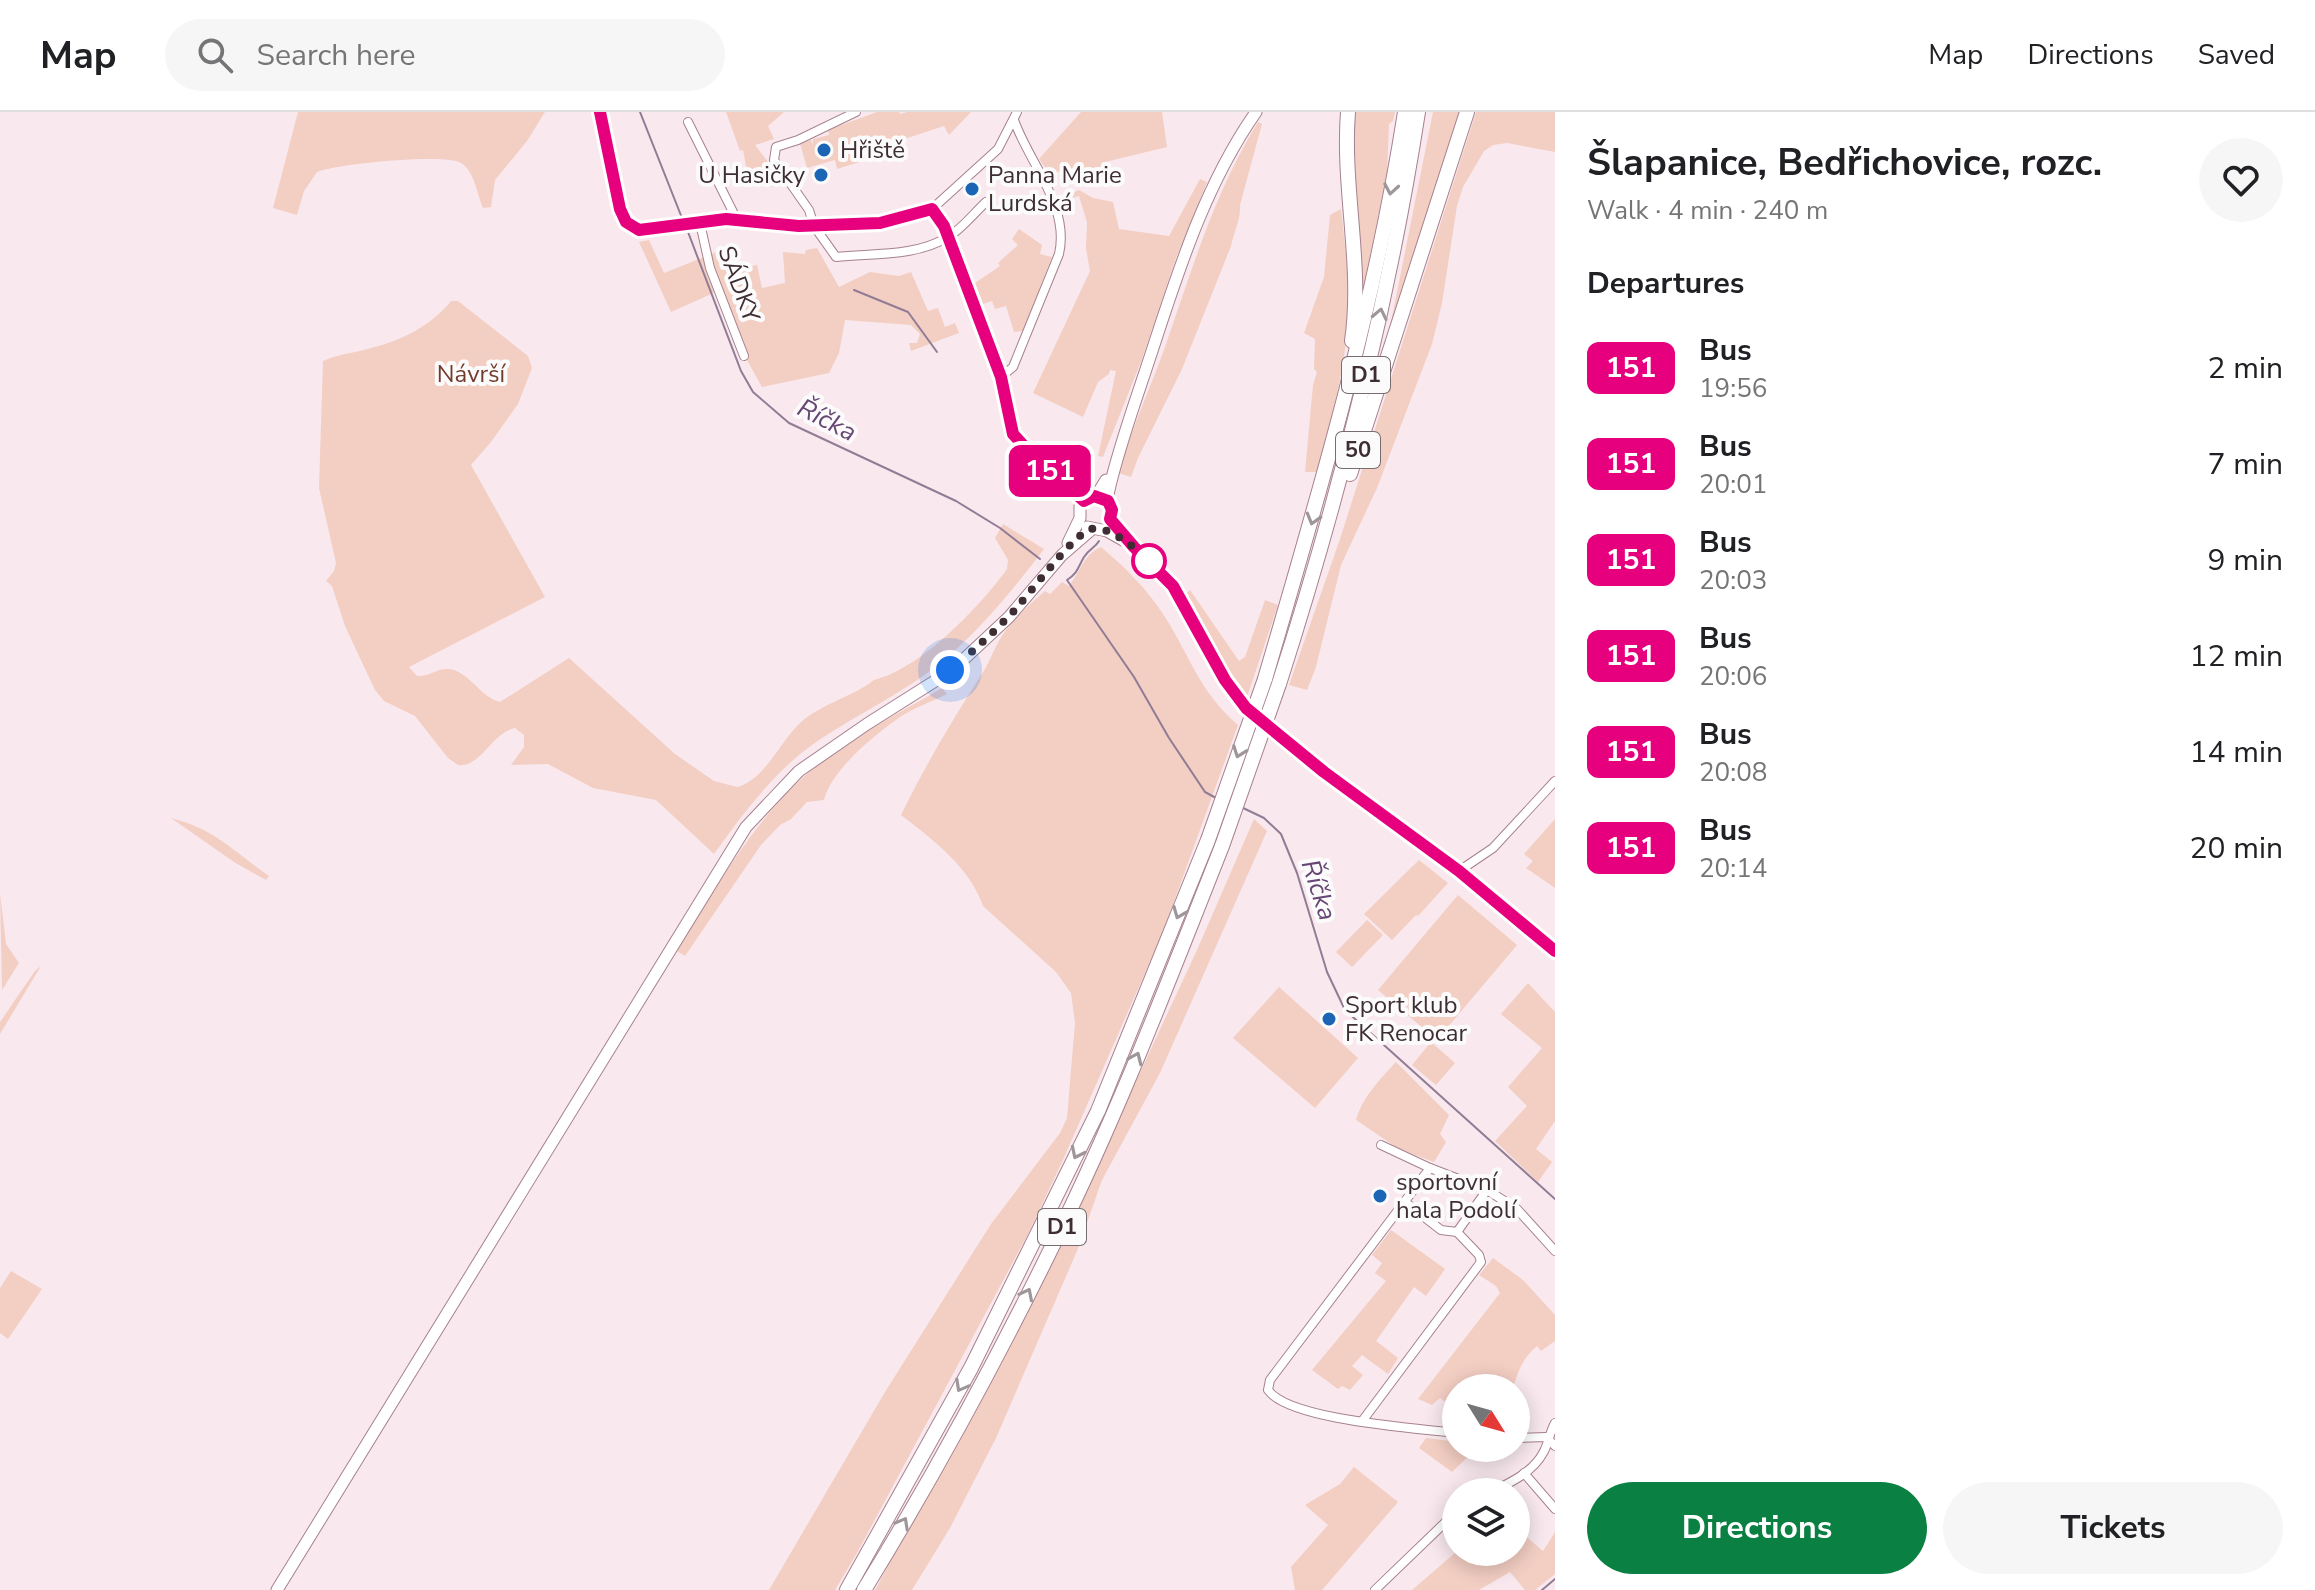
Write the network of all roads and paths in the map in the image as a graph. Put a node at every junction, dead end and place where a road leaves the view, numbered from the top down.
1 (600, 112) edge
2 (856, 112) edge
3 (1256, 112) edge
4 (1348, 112) edge
5 (1405, 112) edge
6 (1418, 112) edge
7 (1467, 112) edge
8 (1016, 116) edge
9 (688, 122) dead end
10 (1020, 137) junction
11 (1005, 139) junction
12 (986, 202) dead end
13 (932, 209) junction
14 (733, 219) junction
15 (700, 223) junction
16 (814, 226) junction
17 (948, 237) junction
18 (744, 356) dead end
19 (1001, 377) junction
20 (1334, 444) junction
21 (1118, 454) junction
22 (1089, 498) junction
23 (1108, 501) junction
24 (1080, 518) junction
25 (1110, 519) junction
26 (1096, 528) junction
27 (1134, 547) junction
28 (1062, 555) junction
29 (1296, 633) junction
30 (1272, 681) junction
31 (1246, 708) dead end
32 (1272, 731) dead end
33 (1555, 781) edge
34 (1215, 843) junction
35 (1459, 871) junction
36 (1555, 952) edge
37 (1381, 1145) dead end
38 (1430, 1168) junction
39 (1487, 1190) junction
40 (1405, 1202) junction
41 (1457, 1232) junction
42 (1555, 1251) edge
43 (1363, 1420) junction
44 (1555, 1423) edge
45 (1442, 1431) edge
46 (1546, 1437) junction
47 (1530, 1438) edge
48 (1555, 1446) edge
49 (1524, 1473) junction
50 (1515, 1478) edge
51 (1555, 1509) edge
52 (1442, 1525) edge
53 (277, 1590) edge
54 (847, 1590) edge
55 (864, 1590) edge
56 (1375, 1590) edge

1 - 15 main road
2 - 16 street
3 - 21 main road
4 - 20 highway, 50
5 -> 20 highway, D1
29 -> 6 highway, D1
7 - 29 highway, 50
8 - 10 street
8 - 11 street
9 - 14 street
10 - 11 street
10 - 19 street
11 - 13 street
12 - 17 street
13 - 16 main road
13 - 17 main road
14 - 15 main road
14 - 16 main road
15 - 18 street, SÁDKY
16 - 17 street
17 - 19 main road
19 - 22 main road
20 -> 30 highway, D1
21 - 22 main road
21 - 23 main road
22 - 23 main road
22 - 24 main road
23 - 25 main road
24 - 26 main road
24 - 28 main road
25 - 26 main road
25 - 27 main road
26 - 27 main road
26 - 28 main road
27 - 31 main road
28 - 53 main road
29 - 30 highway, D1
30 - 34 highway, D1, bridge
32 - 35 main road
33 - 35 street
34 -> 54 highway, D1
55 -> 34 highway, D1
35 - 36 main road
37 - 38 street
38 - 39 street
38 - 40 street
39 - 41 street
39 - 42 street
40 - 41 street
40 - 43 street
41 - 43 street
43 - 45 street
44 - 46 street
46 - 47 street
46 - 48 street
46 - 49 street
49 - 50 street
49 - 51 street
52 - 56 street

